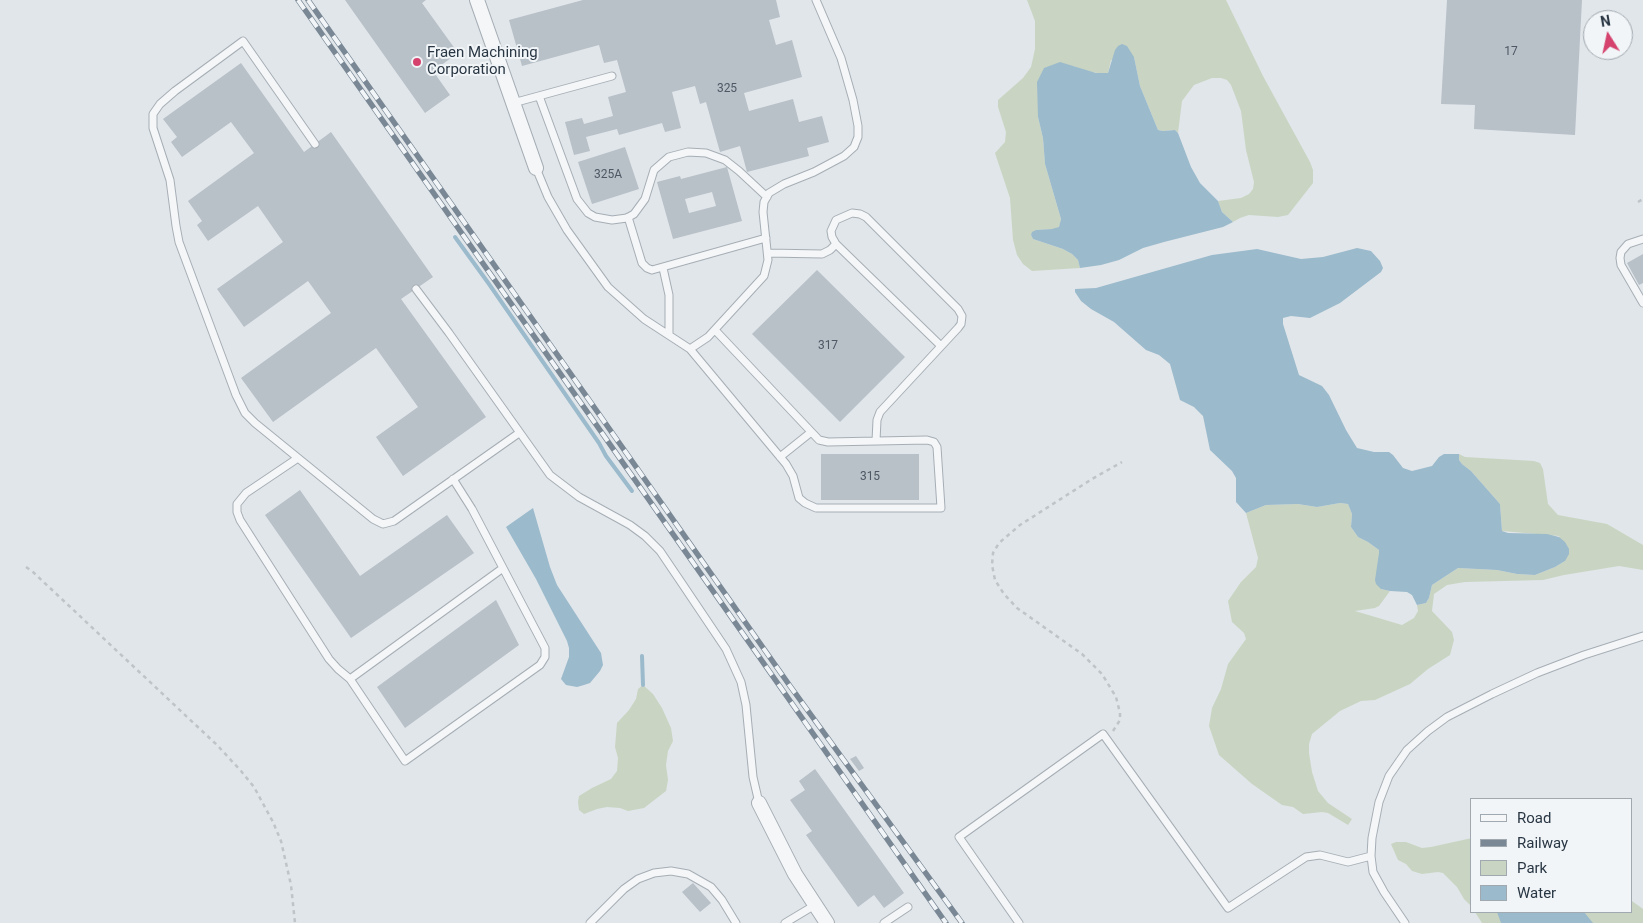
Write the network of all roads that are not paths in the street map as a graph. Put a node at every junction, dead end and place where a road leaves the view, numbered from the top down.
1 (478, 0) edge
2 (816, 0) edge
3 (612, 76) dead end
4 (539, 96) junction
5 (513, 103) junction
6 (315, 144) dead end
7 (536, 168) joint
8 (767, 197) junction
9 (628, 217) junction
10 (766, 238) junction
11 (1643, 239) edge
12 (836, 244) junction
13 (768, 253) junction
14 (663, 268) junction
15 (416, 289) dead end
16 (1643, 303) edge
17 (715, 330) junction
18 (669, 334) junction
19 (941, 346) junction
20 (690, 349) junction
21 (810, 432) junction
22 (519, 433) junction
23 (876, 441) junction
24 (780, 457) junction
25 (298, 458) junction
26 (453, 479) junction
27 (503, 568) junction
28 (1643, 636) edge
29 (350, 678) junction
30 (759, 803) joint
31 (1371, 856) junction
32 (815, 905) junction
33 (908, 906) dead end
34 (590, 923) edge
35 (736, 923) edge
36 (785, 923) edge
37 (827, 923) edge
38 (884, 923) edge
39 (1019, 923) edge
40 (1405, 923) edge

1 - 5 street
2 - 8 lane
3 - 4 lane
4 - 5 lane
4 - 9 lane
5 - 7 street
6 - 25 lane
7 - 18 lane
8 - 9 lane
8 - 10 lane
9 - 14 lane
10 - 13 lane
10 - 14 lane
11 - 16 lane
12 - 13 lane
12 - 19 lane
12 - 19 lane
13 - 17 lane
14 - 18 lane
15 - 22 lane
17 - 20 lane
17 - 21 lane
18 - 20 lane
19 - 23 lane
20 - 24 lane
21 - 23 lane
21 - 24 lane
22 - 26 lane
22 - 30 lane
23 - 24 lane
25 - 26 lane
25 - 29 lane
26 - 27 lane
27 - 29 lane
27 - 29 lane
28 - 31 lane
30 - 32 street
31 - 39 lane
31 - 40 lane
32 - 36 lane
32 - 37 street
33 - 38 lane
34 - 35 lane

